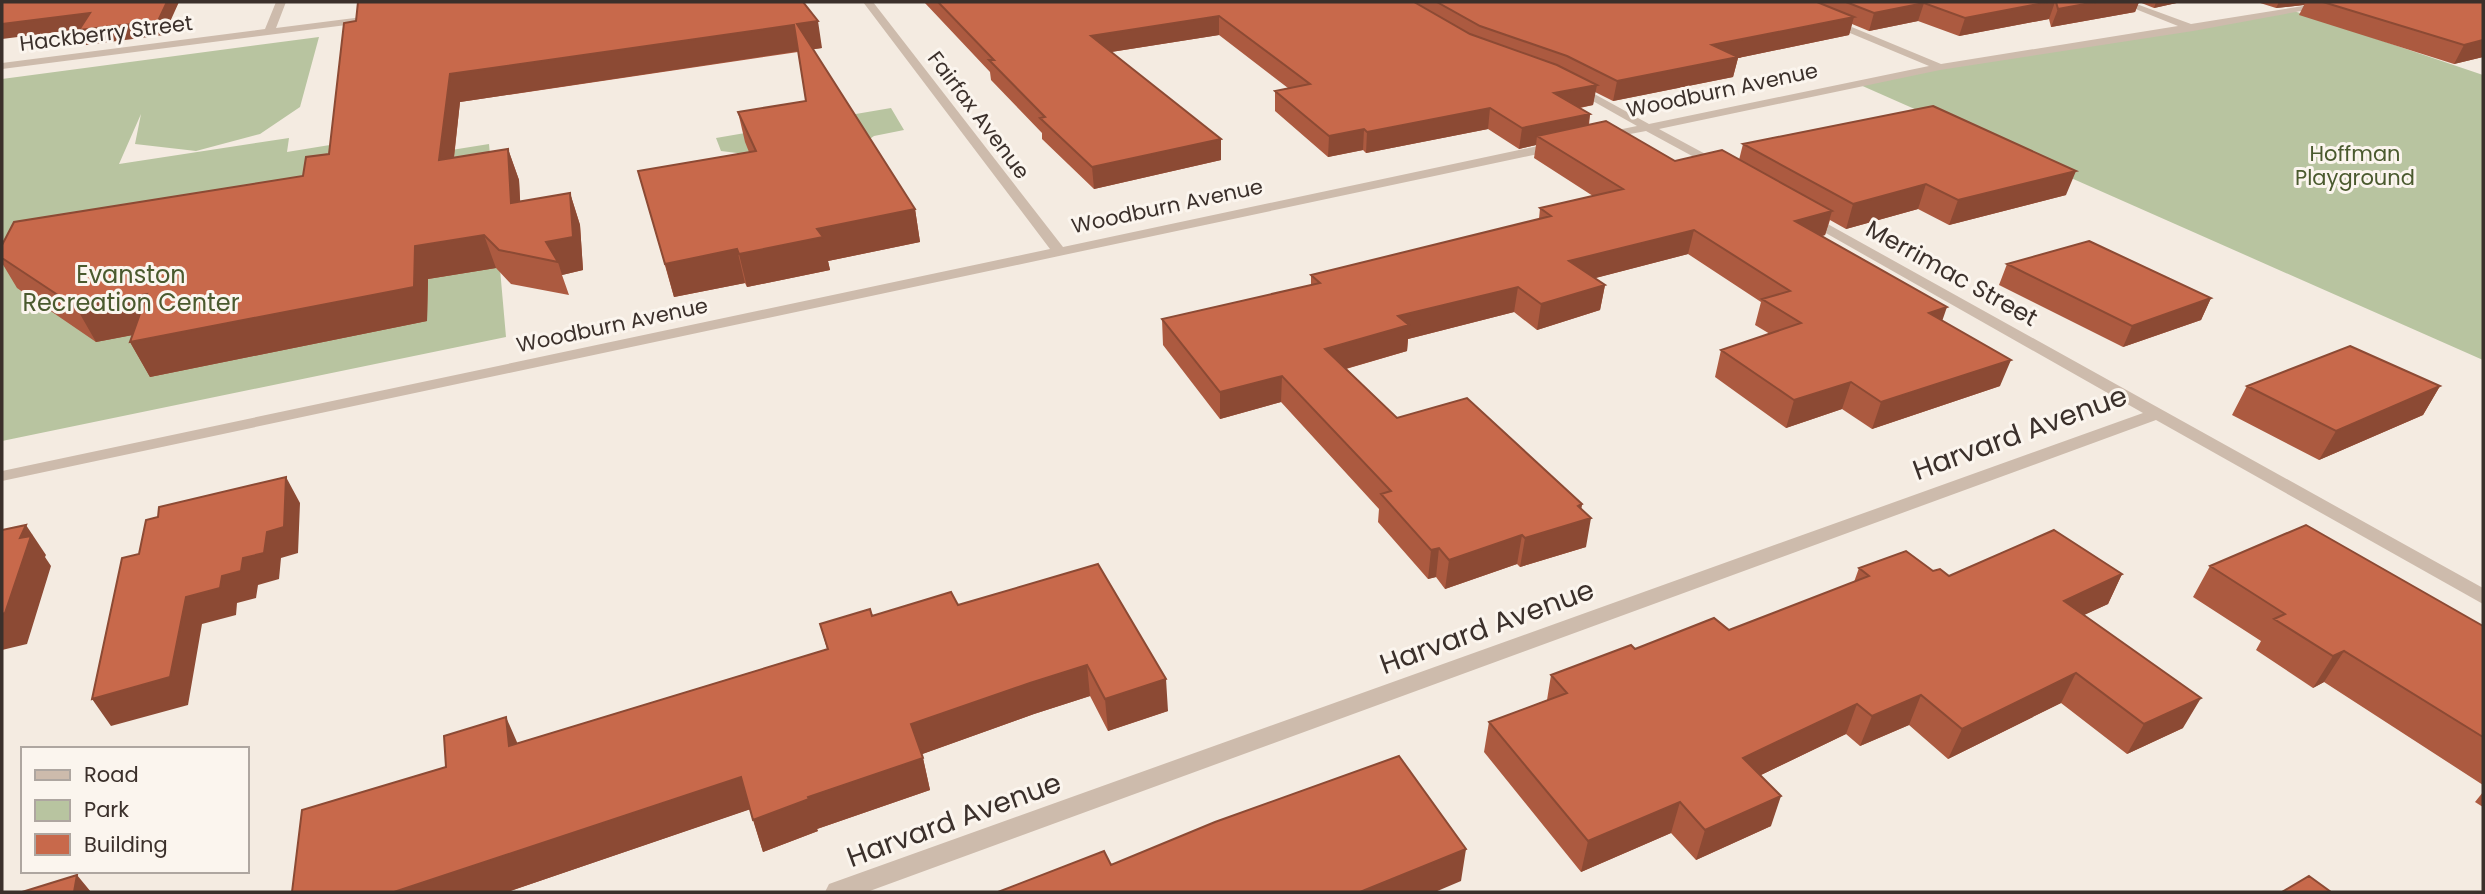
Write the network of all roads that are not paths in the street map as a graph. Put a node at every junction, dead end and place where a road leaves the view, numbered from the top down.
1 (281, 2) edge
2 (868, 2) edge
3 (2123, 2) edge
4 (2345, 2) edge
5 (388, 17) edge
6 (1820, 18) edge
7 (2193, 28) junction
8 (270, 32) junction
9 (2, 66) edge
10 (1940, 67) junction
11 (1559, 80) edge
12 (1649, 127) junction
13 (1737, 177) edge
14 (1785, 204) edge
15 (1059, 251) junction
16 (2156, 414) junction
17 (2, 477) edge
18 (2483, 597) edge
19 (838, 892) edge

1 - 8 street
2 - 15 street, Fairfax Avenue
3 - 7 street
4 - 7 street, Woodburn Avenue
5 - 8 street, Hackberry Street
6 - 10 street
7 - 10 street, Woodburn Avenue
8 - 9 street, Hackberry Street
10 - 12 street, Woodburn Avenue
11 - 12 street
12 - 13 street
12 - 15 street, Woodburn Avenue
14 - 16 street, Merrimac Street
15 - 17 street, Woodburn Avenue
16 - 18 street, Merrimac Street
16 - 19 street, Harvard Avenue

